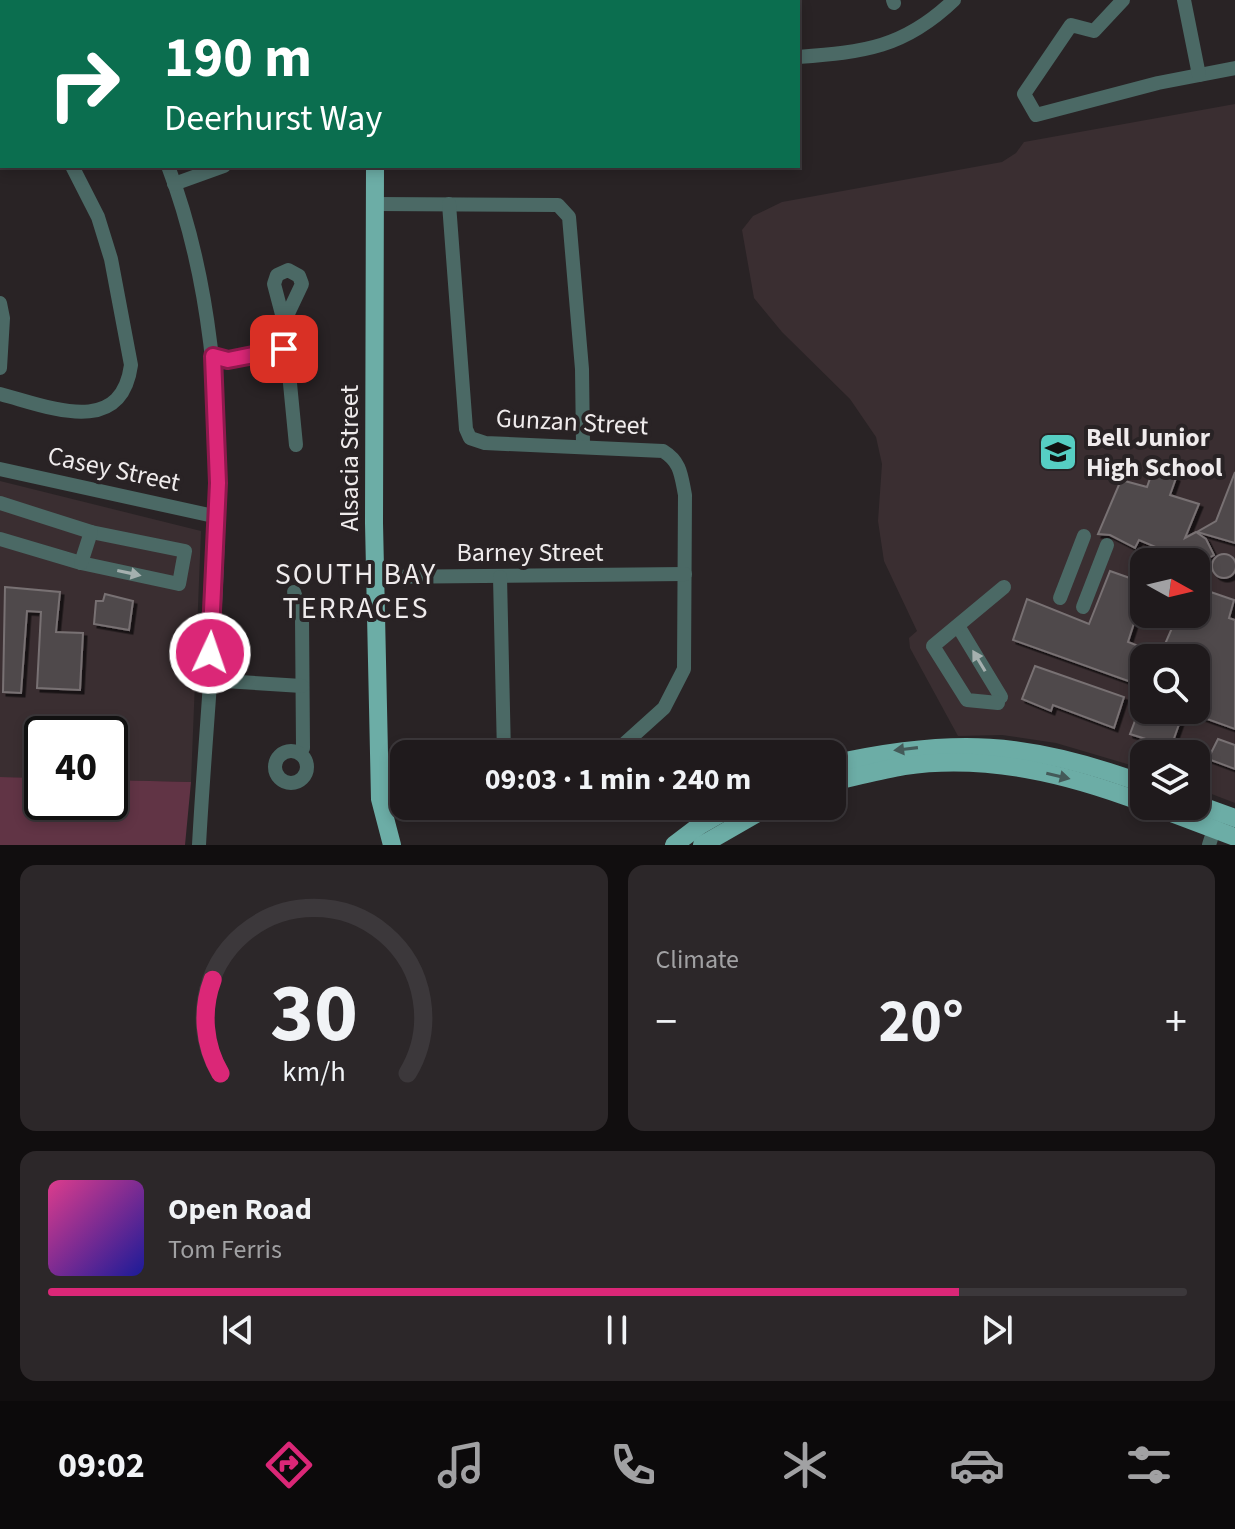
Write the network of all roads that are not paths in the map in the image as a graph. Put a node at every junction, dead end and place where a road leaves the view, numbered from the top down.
1 (954, 0) edge
2 (1123, 0) edge
3 (1184, 0) edge
4 (800, 57) edge
5 (1235, 68) edge
6 (1199, 75) junction
7 (73, 168) edge
8 (169, 168) edge
9 (218, 168) edge
10 (375, 168) edge
11 (174, 184) junction
12 (376, 204) junction
13 (449, 204) junction
14 (0, 303) edge
15 (284, 322) dead end
16 (284, 349) junction
17 (213, 356) junction
18 (0, 368) edge
19 (0, 394) edge
20 (296, 445) dead end
21 (583, 445) junction
22 (0, 469) edge
23 (0, 503) edge
24 (218, 517) junction
25 (91, 532) junction
26 (1084, 536) dead end
27 (0, 539) edge
28 (1107, 545) dead end
29 (81, 563) junction
30 (685, 574) junction
31 (376, 577) junction
32 (500, 577) junction
33 (1004, 587) dead end
34 (294, 592) dead end
35 (1060, 598) dead end
36 (1083, 607) dead end
37 (958, 626) junction
38 (208, 680) junction
39 (302, 686) junction
40 (504, 740) edge
41 (629, 740) edge
42 (982, 746) junction
43 (300, 753) dead end
44 (846, 761) edge
45 (936, 764) junction
46 (846, 779) edge
47 (1130, 779) edge
48 (1130, 799) edge
49 (710, 820) edge
50 (746, 820) edge
51 (1199, 820) edge
52 (1219, 826) edge
53 (1235, 837) edge
54 (199, 845) edge
55 (392, 845) edge
56 (674, 845) edge
57 (702, 845) edge

1 - 4 street
2 - 6 street
3 - 6 street
5 - 6 street
7 - 19 street
8 - 11 street
9 - 11 street
10 - 12 main road, Alsacia Street
11 - 17 street
12 - 13 street
12 - 31 main road, Alsacia Street
13 - 21 street, Gunzan Street
13 - 21 street
14 - 18 street
15 - 16 street
16 - 17 street
16 - 20 street
17 - 24 street
21 - 30 street, Gunzan Street
22 - 24 street, Casey Street
23 - 25 street
24 - 38 street
25 - 29 street
29 -> 25 street
26 - 35 street
27 - 29 street
28 - 36 street
30 - 32 street, Barney Street
30 - 41 street, Gunzan Street
31 - 32 street, Barney Street
31 - 55 main road, Alsacia Street
32 - 40 street
33 - 37 street
34 - 39 street
37 -> 37 street
38 - 39 street
38 - 54 street
39 - 43 street
42 -> 44 main road
42 - 45 main road
42 - 47 main road
45 - 46 main road
45 -> 48 main road
49 - 56 main road
50 - 57 main road
51 - 52 main road
52 - 53 main road

